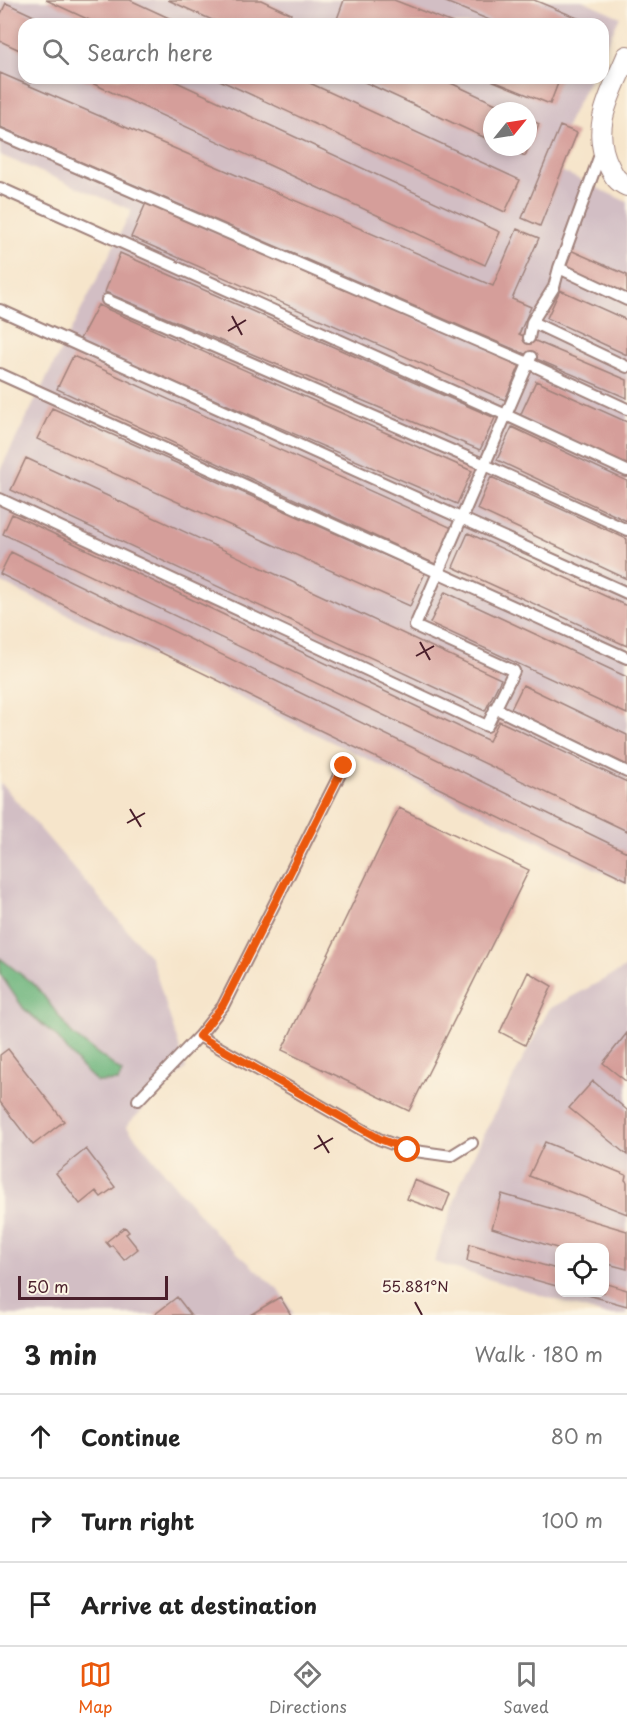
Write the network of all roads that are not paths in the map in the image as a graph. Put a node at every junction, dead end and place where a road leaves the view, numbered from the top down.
1 (627, 56) edge
2 (0, 134) edge
3 (601, 151) junction
4 (627, 186) edge
5 (0, 188) edge
6 (559, 268) junction
7 (107, 300) dead end
8 (627, 300) edge
9 (0, 310) edge
10 (532, 322) junction
11 (529, 338) dead end
12 (530, 360) junction
13 (627, 367) edge
14 (0, 374) edge
15 (627, 409) edge
16 (506, 415) junction
17 (485, 465) junction
18 (627, 471) edge
19 (0, 499) edge
20 (462, 518) junction
21 (627, 530) edge
22 (439, 572) junction
23 (627, 592) edge
24 (627, 658) edge
25 (495, 708) junction
26 (344, 766) dead end
27 (627, 772) edge
28 (199, 1036) junction
29 (138, 1100) dead end
30 (472, 1143) dead end

1 - 3 street
2 - 12 lane
3 - 4 street
3 - 6 lane
5 - 16 lane
6 - 8 lane
6 - 10 lane
7 - 17 lane
9 - 20 lane
10 - 11 lane
10 - 13 lane
12 - 15 lane
12 - 16 lane
14 - 22 lane
16 - 17 lane
16 - 18 lane
17 - 20 lane
17 - 21 lane
19 - 25 lane
20 - 22 lane
20 - 23 lane
22 - 24 lane
22 - 25 lane
25 - 27 lane
26 - 28 lane
28 - 29 lane
28 - 30 lane

